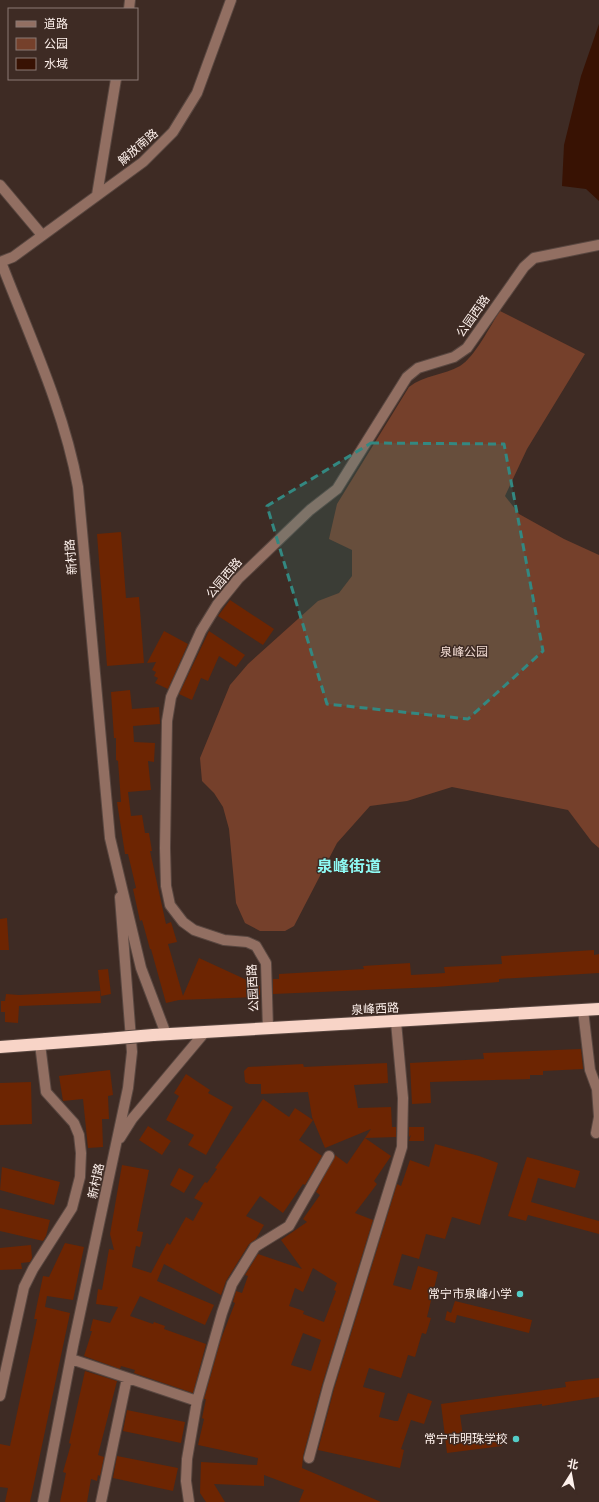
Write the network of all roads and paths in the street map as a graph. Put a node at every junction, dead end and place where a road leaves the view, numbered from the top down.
1 (231, 0) edge
2 (116, 80) edge
3 (0, 185) edge
4 (97, 195) junction
5 (42, 235) junction
6 (599, 245) edge
7 (0, 262) edge
8 (116, 861) junction
9 (599, 1009) edge
10 (583, 1010) junction
11 (396, 1022) junction
12 (268, 1029) junction
13 (205, 1032) junction
14 (159, 1035) junction
15 (40, 1044) junction
16 (0, 1047) edge
17 (596, 1133) dead end
18 (116, 1147) junction
19 (329, 1156) dead end
20 (71, 1360) junction
21 (127, 1378) junction
22 (0, 1396) edge
23 (197, 1401) junction
24 (309, 1458) dead end
25 (44, 1502) edge
26 (101, 1502) edge
27 (189, 1502) edge

1 - 4 street, 解放南路
2 - 4 street
3 - 5 street
4 - 5 street, 解放南路
5 - 7 street, 解放南路
6 - 12 street, 公园西路
7 - 8 street, 新村路
8 - 14 street, 新村路
8 - 18 street, 新村路
9 - 10 highway, 泉峰西路
10 - 11 highway, 泉峰西路
10 - 17 street
11 - 12 highway, 泉峰西路
11 - 24 street
12 - 13 highway, 泉峰西路
13 - 14 highway, 泉峰西路
13 - 18 street
14 - 15 highway, 泉峰西路, bridge
15 - 16 highway, 泉峰西路
15 - 22 street
18 - 20 street, 新村路
19 - 23 street
20 - 21 street
20 - 25 street, 新村路
21 - 23 street
21 - 26 street
23 - 27 street

